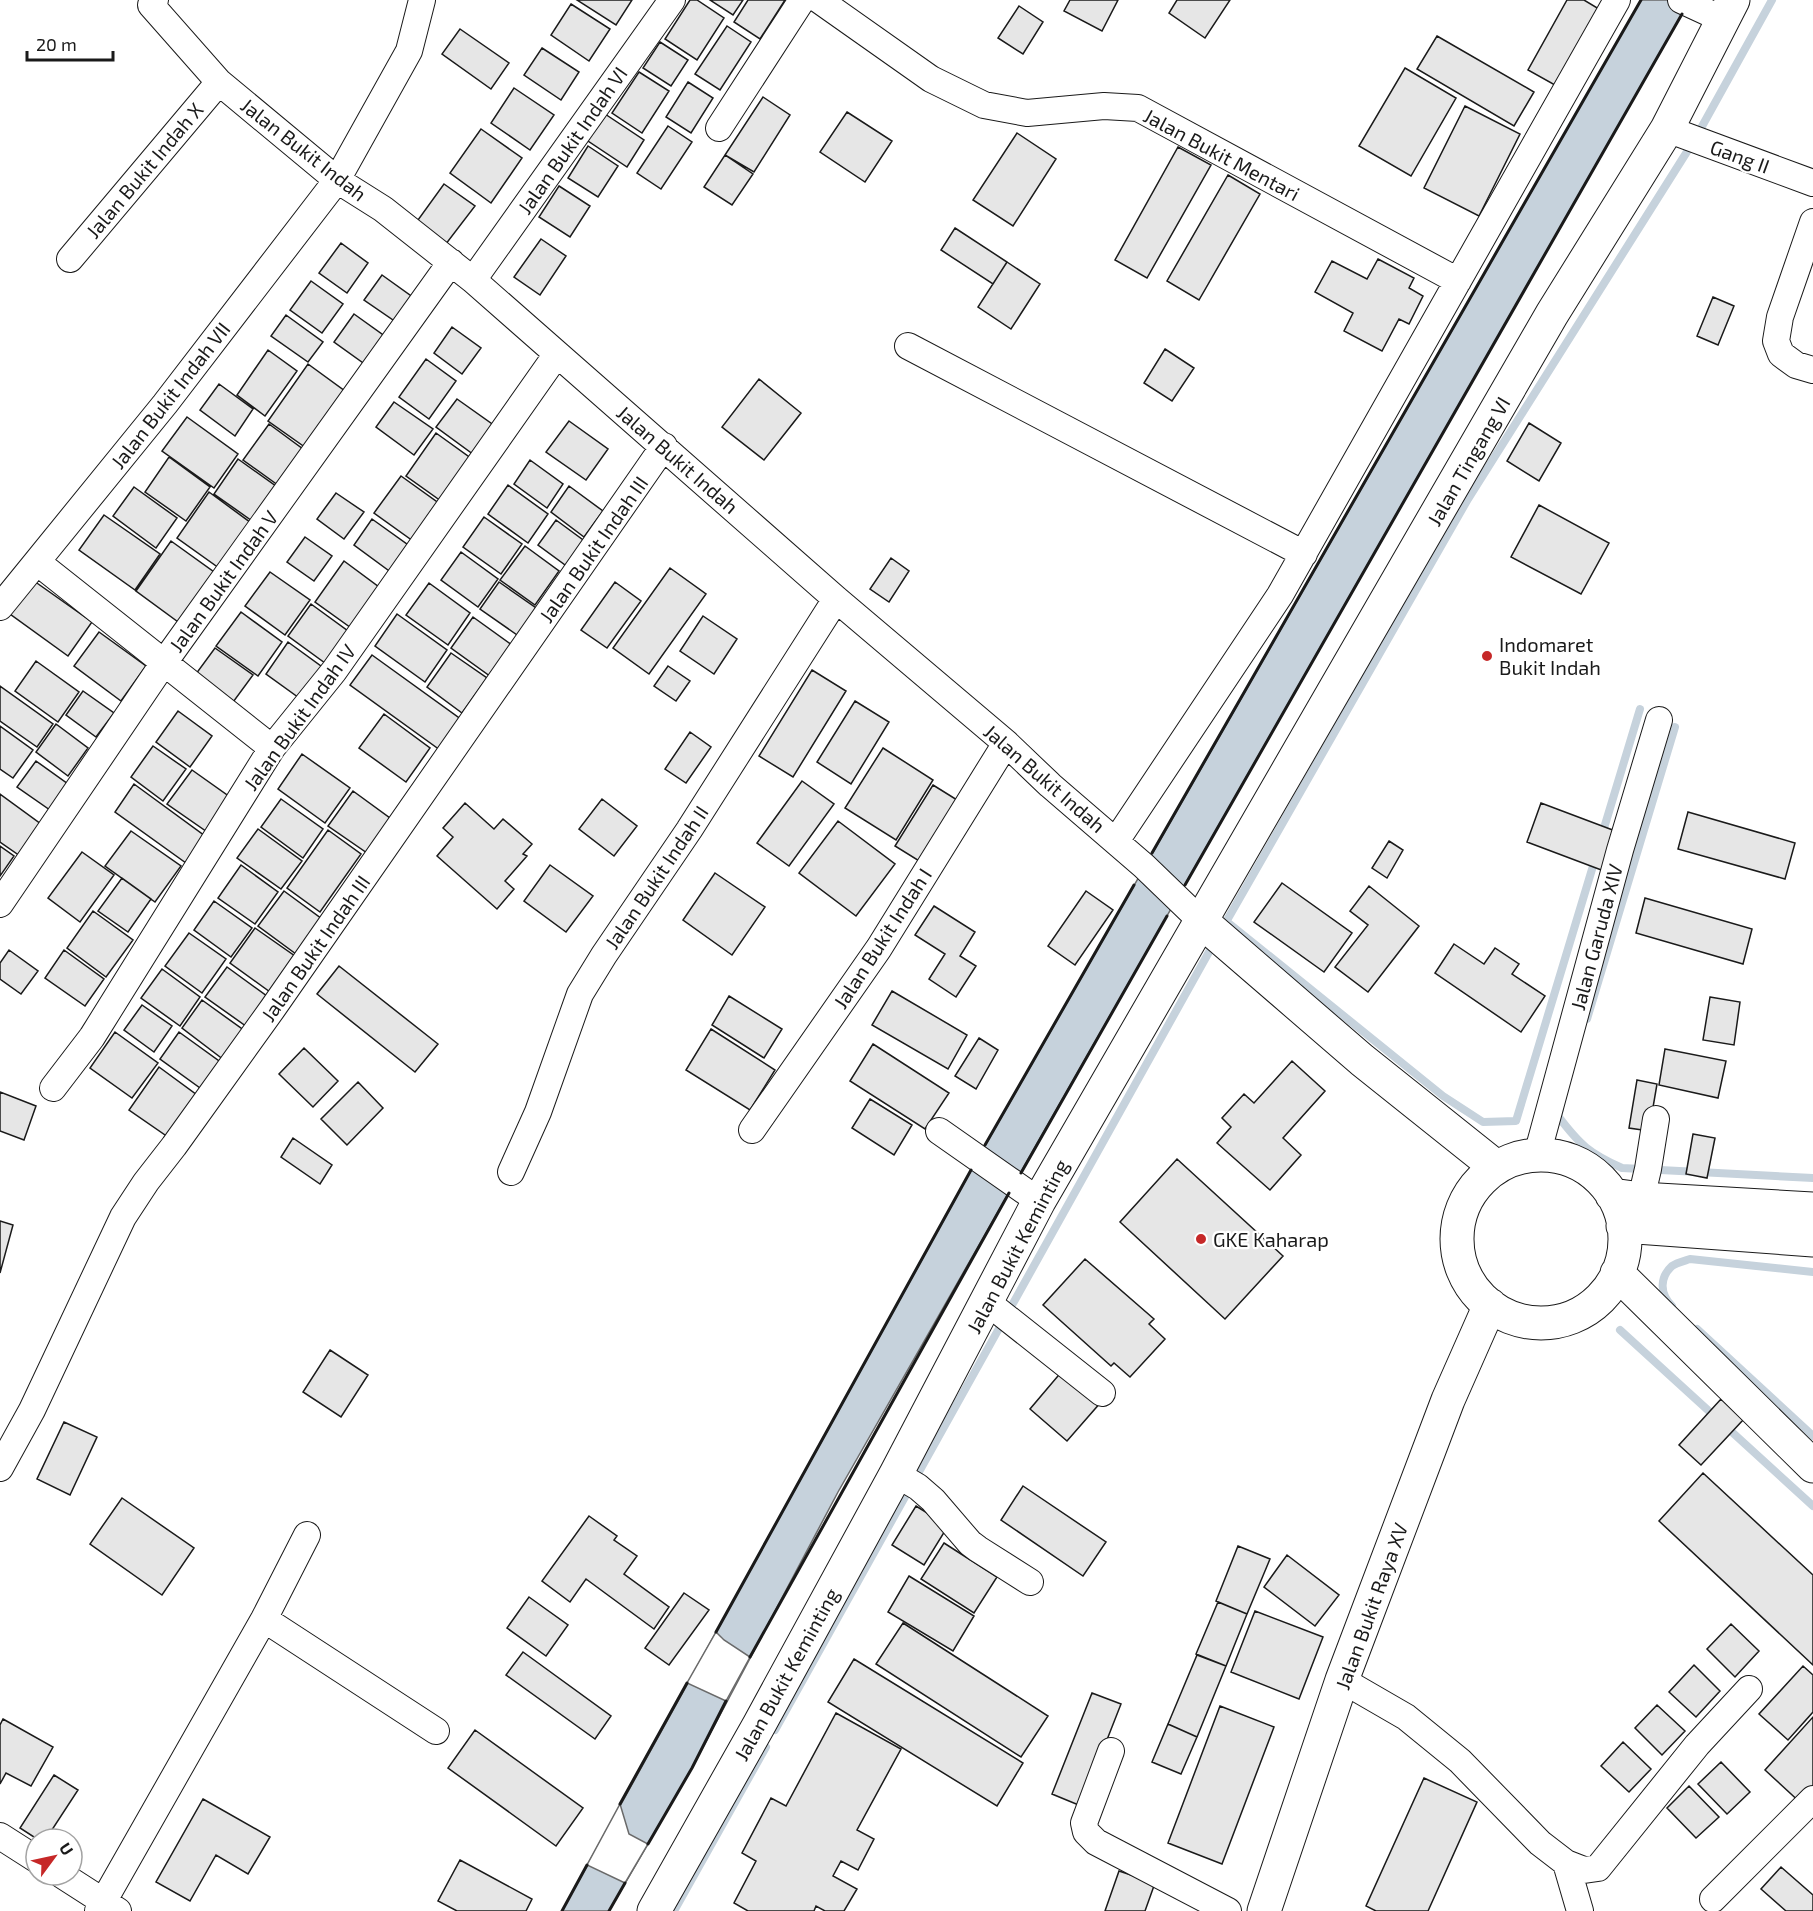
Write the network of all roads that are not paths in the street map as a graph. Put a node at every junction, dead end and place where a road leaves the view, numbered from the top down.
1 (422, 0) edge
2 (672, 0) edge
3 (802, 0) edge
4 (819, 0) edge
5 (1617, 0) edge
6 (153, 2) edge
7 (1684, 2) edge
8 (1727, 10) edge
9 (219, 82) junction
10 (719, 128) dead end
11 (1667, 129) junction
12 (337, 180) junction
13 (1813, 183) edge
14 (1813, 222) edge
15 (70, 259) dead end
16 (451, 262) junction
17 (473, 280) junction
18 (1458, 281) junction
19 (908, 346) dead end
20 (557, 354) junction
21 (1813, 370) edge
22 (664, 447) junction
23 (1304, 554) junction
24 (37, 562) junction
25 (836, 599) junction
26 (0, 607) edge
27 (163, 664) junction
28 (1659, 720) dead end
29 (1006, 743) junction
30 (272, 748) junction
31 (1116, 841) junction
32 (0, 904) edge
33 (1201, 921) junction
34 (53, 1088) dead end
35 (1656, 1119) dead end
36 (752, 1130) dead end
37 (939, 1131) dead end
38 (1537, 1155) junction
39 (1496, 1167) junction
40 (511, 1173) dead end
41 (1026, 1192) junction
42 (1626, 1197) junction
43 (1813, 1209) edge
44 (1623, 1226) junction
45 (1813, 1240) edge
46 (1617, 1273) junction
47 (987, 1302) junction
48 (1490, 1305) junction
49 (1102, 1393) dead end
50 (1813, 1466) edge
51 (0, 1468) edge
52 (896, 1474) junction
53 (307, 1535) dead end
54 (1030, 1582) dead end
55 (264, 1619) junction
56 (1342, 1680) junction
57 (1749, 1689) dead end
58 (436, 1731) dead end
59 (1111, 1750) dead end
60 (1813, 1799) edge
61 (0, 1836) edge
62 (24, 1851) edge
63 (1566, 1863) junction
64 (78, 1887) edge
65 (1713, 1899) dead end
66 (107, 1908) edge
67 (654, 1911) edge
68 (1228, 1911) edge
69 (1264, 1911) edge
70 (1580, 1911) edge

1 - 12 street, Jalan Bukit Indah VII
2 - 17 street, Jalan Bukit Indah VI
3 - 10 street
4 - 18 street, Jalan Bukit Mentari
5 - 18 street
6 - 9 street, Jalan Bukit Indah
7 - 8 street
8 - 11 main road, Jalan Tingang VI
9 - 12 street, Jalan Bukit Indah
9 - 15 street, Jalan Bukit Indah X
11 - 13 street, Gang II
11 - 33 main road, Jalan Tingang VI
12 - 16 street, Jalan Bukit Indah
12 - 24 street, Jalan Bukit Indah VII
14 - 21 street
16 - 17 street, Jalan Bukit Indah
16 - 27 street, Jalan Bukit Indah V
17 - 20 street, Jalan Bukit Indah
18 - 23 street
19 - 23 street
20 - 22 street, Jalan Bukit Indah
20 - 30 street, Jalan Bukit Indah IV
22 - 25 street, Jalan Bukit Indah
22 - 51 street, Jalan Bukit Indah III
23 - 31 street
24 - 26 street, Jalan Bukit Indah VII
24 - 27 street
25 - 29 street, Jalan Bukit Indah
25 - 40 street, Jalan Bukit Indah II
27 - 30 street
27 - 32 street, Jalan Bukit Indah V
28 - 38 street, Jalan Garuda XIV
29 - 31 street, Jalan Bukit Indah
29 - 36 street, Jalan Bukit Indah I
30 - 34 street, Jalan Bukit Indah IV
31 - 33 street, Jalan Bukit Indah
33 - 39 main road
33 - 41 main road, Jalan Bukit Keminting
35 - 42 street
37 - 41 street
38 - 39 main road
38 - 42 main road
39 - 48 main road
41 - 47 main road, Jalan Bukit Keminting
42 - 43 main road
42 - 44 main road
44 - 45 main road
44 - 46 main road
46 - 48 main road
46 - 50 main road
47 - 49 street
47 - 52 main road, Jalan Bukit Keminting
48 - 56 main road, Jalan Bukit Raya XV
52 - 54 street
52 - 67 main road, Jalan Bukit Keminting
53 - 55 street
55 - 58 street
55 - 66 street
56 - 63 street
56 - 69 main road, Jalan Bukit Raya XV
57 - 63 street
59 - 68 street
60 - 65 street
61 - 62 street
63 - 70 street
64 - 66 street

